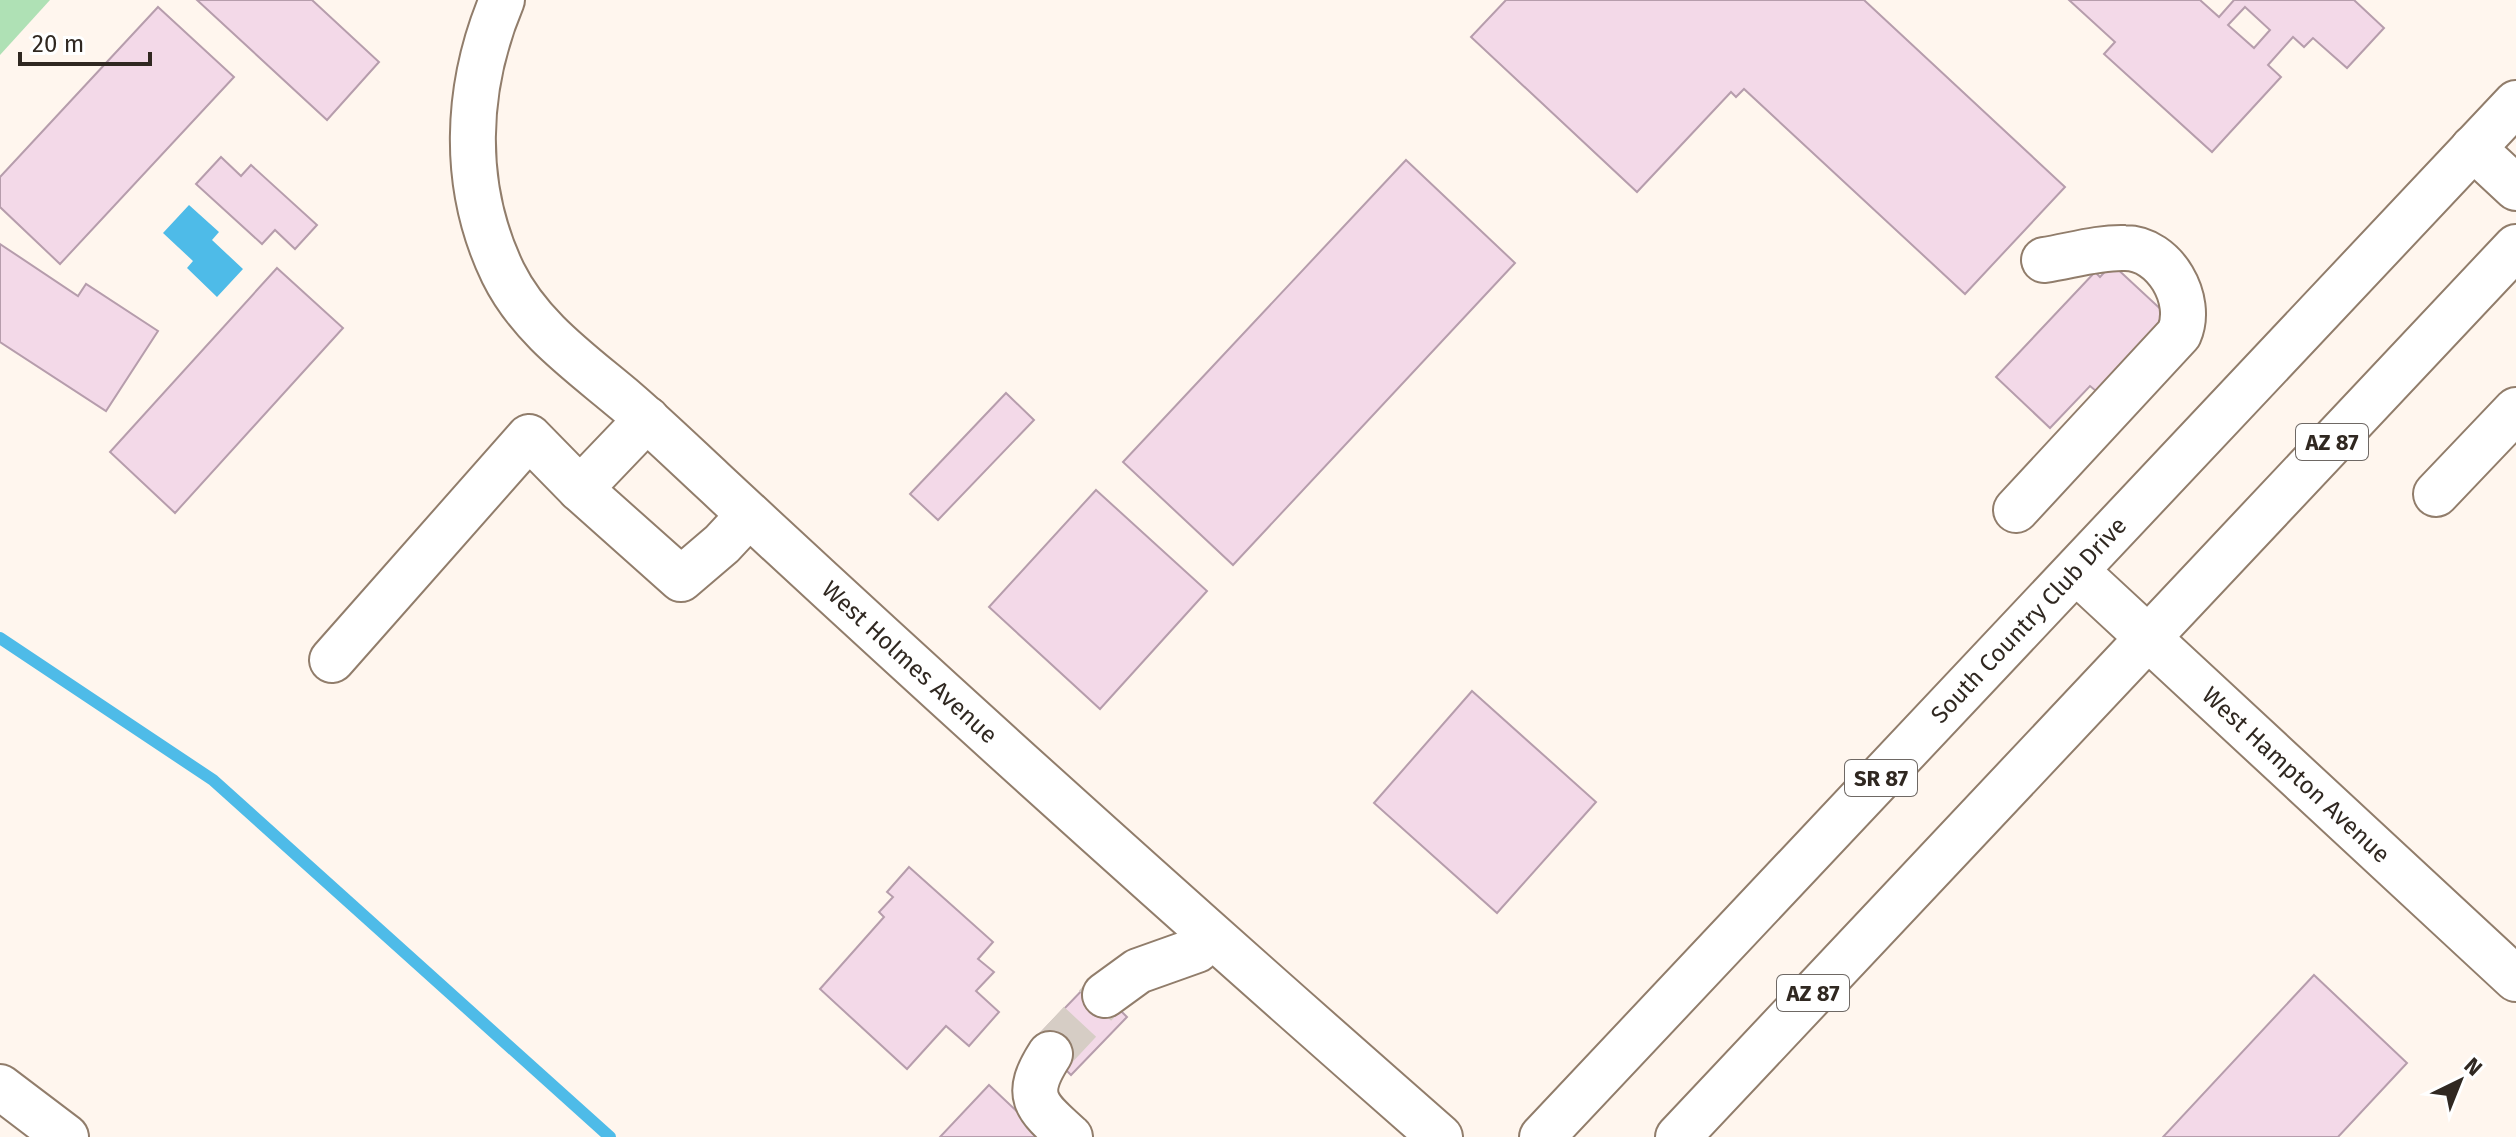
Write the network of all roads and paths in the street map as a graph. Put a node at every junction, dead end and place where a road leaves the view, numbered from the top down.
1 (502, 0) edge
2 (2516, 103) edge
3 (2473, 148) junction
4 (2516, 188) edge
5 (2516, 247) edge
6 (2044, 260) dead end
7 (2516, 410) edge
8 (647, 419) junction
9 (580, 489) junction
10 (2436, 494) dead end
11 (2016, 510) dead end
12 (749, 515) junction
13 (2076, 571) junction
14 (2150, 639) junction
15 (332, 660) dead end
16 (1197, 950) dead end
17 (2516, 979) edge
18 (1105, 995) tunnel mouth
19 (1050, 1054) tunnel mouth
20 (0, 1087) edge
21 (66, 1137) edge
22 (1070, 1137) edge
23 (1440, 1137) edge
24 (1542, 1137) edge
25 (1678, 1137) edge

1 - 8 main road, West Holmes Avenue
2 - 3 main road, South Country Club Drive / SR 87
3 - 4 main road
3 - 13 main road, South Country Club Drive / SR 87
5 - 14 main road, AZ 87
6 - 11 main road
7 - 10 main road
8 - 9 main road
8 - 12 main road, West Holmes Avenue
9 - 12 main road
9 - 15 main road
12 - 23 main road, West Holmes Avenue
13 - 14 main road, West Hampton Avenue
13 - 24 main road, South Country Club Drive / SR 87
14 - 17 main road, West Hampton Avenue
14 - 25 main road, AZ 87
16 - 18 main road
19 - 22 main road
20 - 21 main road

